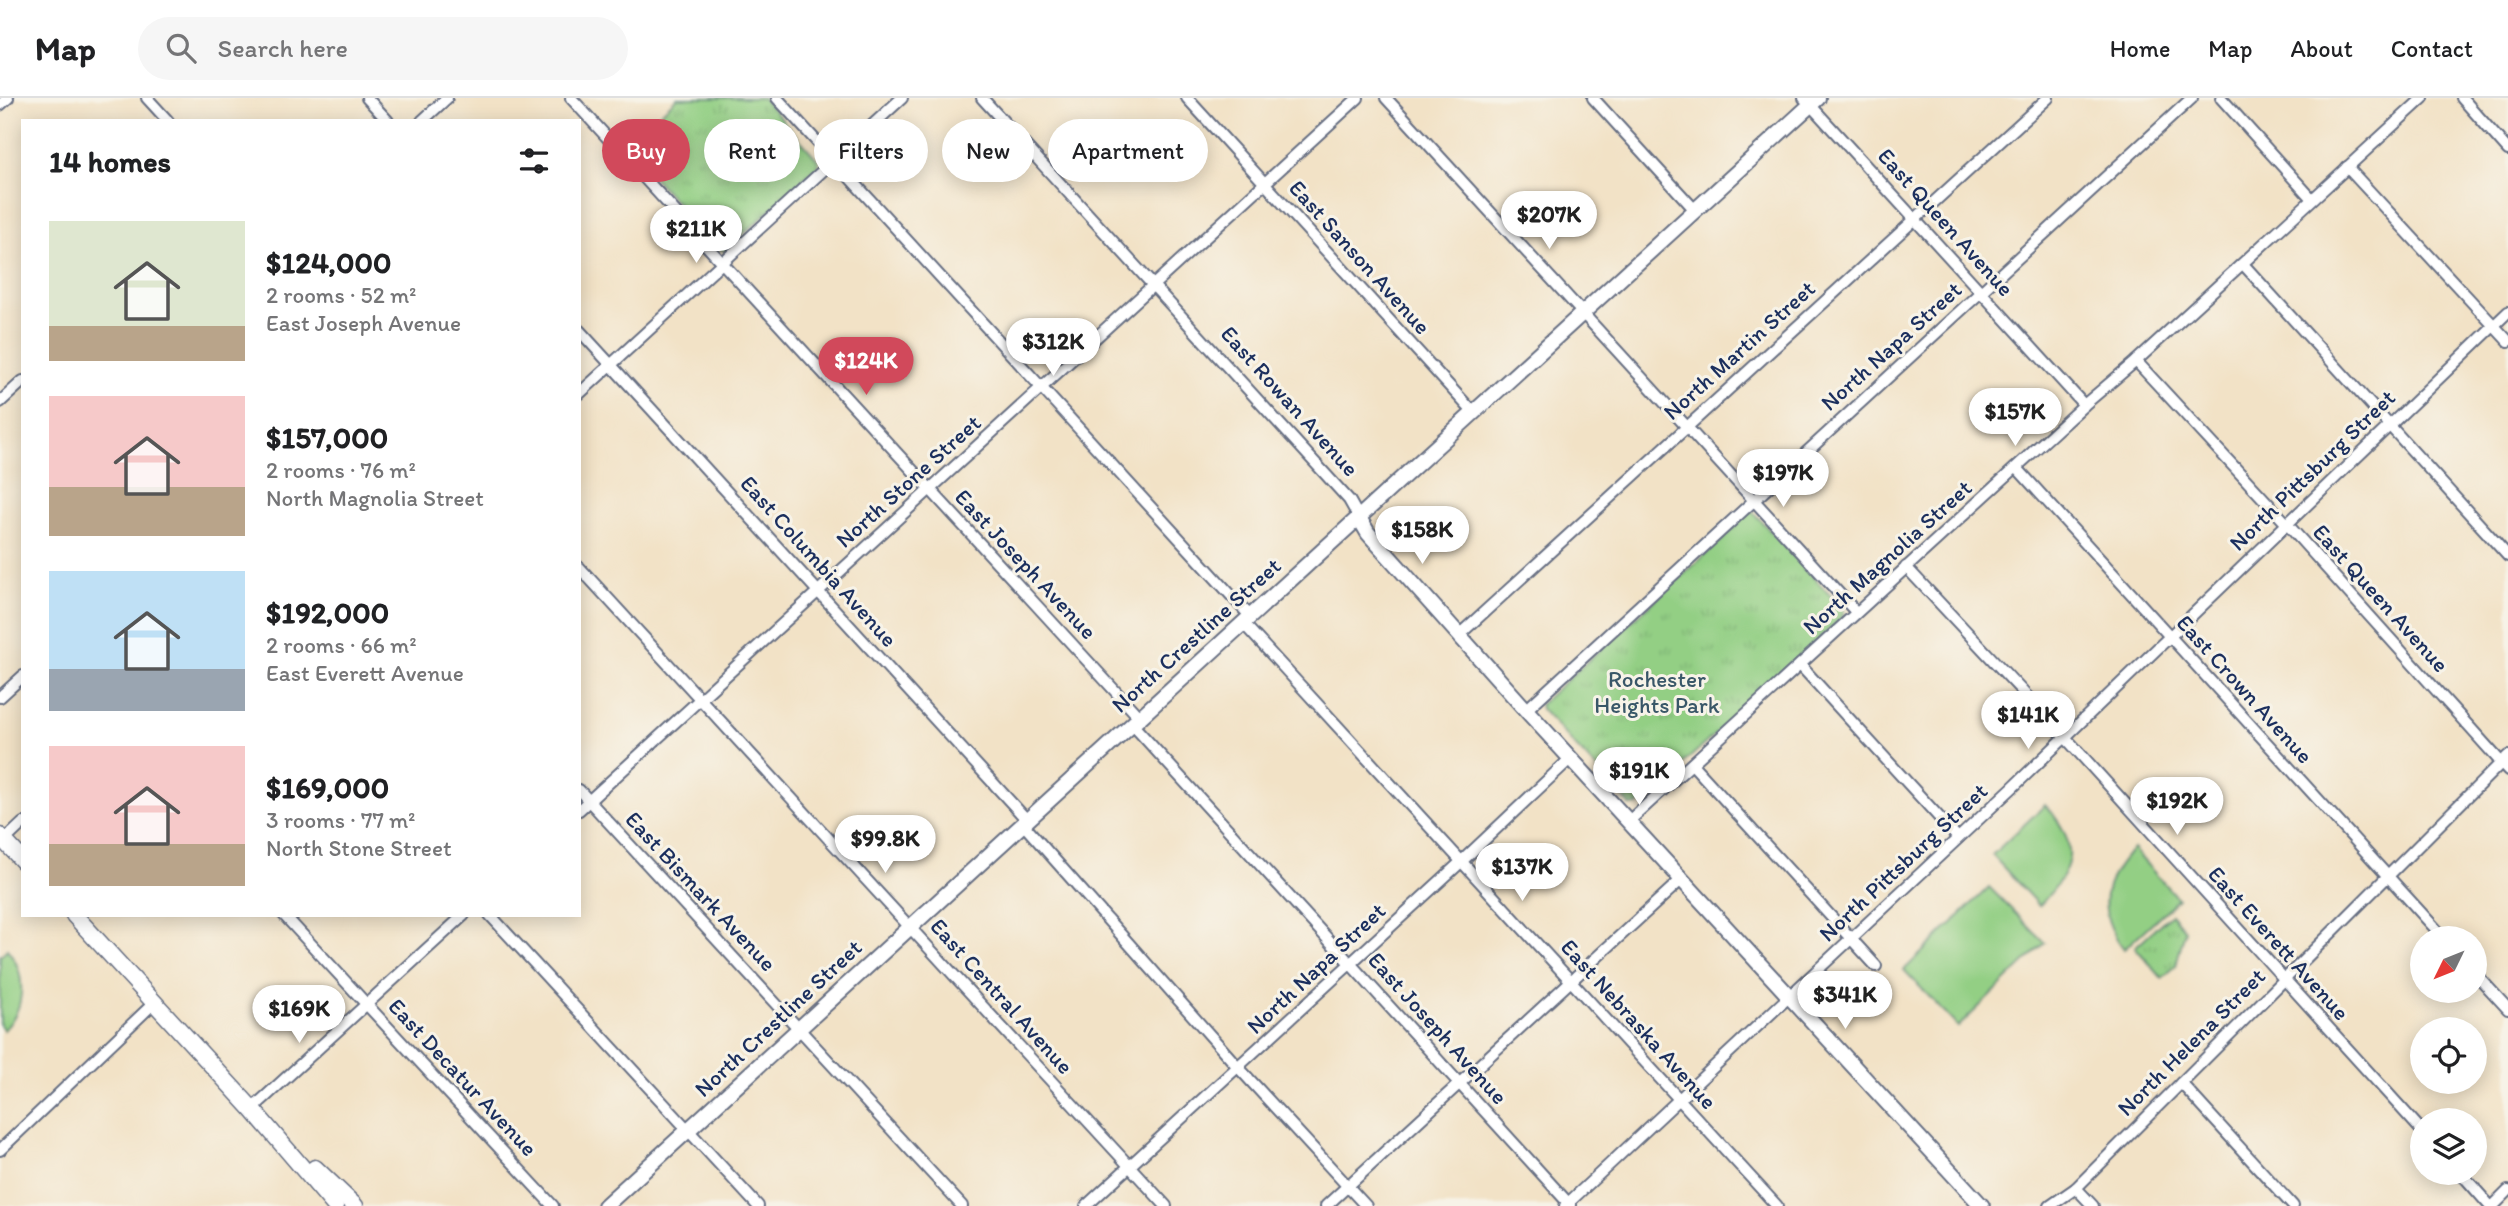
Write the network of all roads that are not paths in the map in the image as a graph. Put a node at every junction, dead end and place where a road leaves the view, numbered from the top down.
1 (8, 98) edge
2 (147, 98) edge
3 (367, 98) edge
4 (447, 98) edge
5 (571, 98) edge
6 (777, 98) edge
7 (902, 98) edge
8 (982, 98) edge
9 (1187, 98) edge
10 (1358, 98) edge
11 (1386, 98) edge
12 (1592, 98) edge
13 (2048, 98) edge
14 (2192, 98) edge
15 (2221, 98) edge
16 (2423, 98) edge
17 (2462, 98) edge
18 (1811, 100) edge
19 (0, 105) edge
20 (166, 119) edge
21 (386, 119) edge
22 (424, 119) edge
23 (879, 119) edge
24 (814, 138) edge
25 (2508, 150) edge
26 (2347, 167) junction
27 (814, 178) edge
28 (854, 182) edge
29 (1265, 183) junction
30 (2312, 199) junction
31 (1695, 210) junction
32 (1915, 219) junction
33 (722, 262) junction
34 (2242, 264) junction
35 (1153, 285) junction
36 (1981, 292) junction
37 (1584, 312) junction
38 (2508, 312) edge
39 (2494, 326) junction
40 (581, 332) edge
41 (2508, 341) edge
42 (2136, 361) junction
43 (611, 364) junction
44 (21, 383) edge
45 (1041, 388) junction
46 (581, 392) edge
47 (0, 402) edge
48 (2084, 405) junction
49 (1473, 412) junction
50 (1687, 426) junction
51 (2389, 426) junction
52 (2017, 468) junction
53 (929, 490) junction
54 (1754, 500) junction
55 (1358, 516) junction
56 (2287, 524) junction
57 (2508, 556) edge
58 (1906, 566) junction
59 (581, 569) edge
60 (818, 591) junction
61 (1856, 612) junction
62 (1246, 620) junction
63 (1460, 635) junction
64 (2169, 637) junction
65 (1800, 665) junction
66 (21, 678) edge
67 (0, 697) edge
68 (701, 699) junction
69 (1526, 710) junction
70 (1135, 721) junction
71 (2065, 737) junction
72 (1571, 758) junction
73 (2506, 763) edge
74 (1692, 764) junction
75 (581, 792) edge
76 (589, 801) junction
77 (581, 808) edge
78 (1629, 821) junction
79 (1025, 822) junction
80 (21, 825) edge
81 (1958, 838) junction
82 (2, 839) edge
83 (21, 859) edge
84 (1462, 862) junction
85 (2388, 876) junction
86 (1682, 879) junction
87 (76, 917) edge
88 (286, 917) edge
89 (462, 917) edge
90 (492, 917) edge
91 (2433, 926) edge
92 (911, 927) junction
93 (1851, 940) junction
94 (1351, 964) junction
95 (1875, 966) dead end
96 (2283, 980) junction
97 (1572, 982) junction
98 (2487, 986) edge
99 (1790, 996) junction
100 (155, 1002) junction
101 (367, 1004) junction
102 (2508, 1009) edge
103 (799, 1029) junction
104 (1238, 1068) junction
105 (1460, 1083) junction
106 (2181, 1083) junction
107 (1680, 1100) junction
108 (252, 1109) junction
109 (2410, 1118) edge
110 (689, 1130) junction
111 (0, 1150) edge
112 (1129, 1167) junction
113 (2472, 1185) edge
114 (1348, 1186) junction
115 (2076, 1188) junction
116 (2508, 1191) edge
117 (1568, 1205) edge
118 (335, 1206) edge
119 (355, 1206) edge
120 (553, 1206) edge
121 (605, 1206) edge
122 (758, 1206) edge
123 (962, 1206) edge
124 (1087, 1206) edge
125 (1166, 1206) edge
126 (1326, 1206) edge
127 (1366, 1206) edge
128 (1777, 1206) edge
129 (1982, 1206) edge
130 (2050, 1206) edge
131 (2093, 1206) edge
132 (2293, 1206) edge
133 (2491, 1206) edge

1 - 19 street
2 - 20 street
3 - 21 street
4 - 22 street
5 - 33 street, East Joseph Avenue
6 - 24 street, East Nebraska Avenue
7 - 23 street
8 - 35 street, East Rowan Avenue
9 - 29 street, East Sanson Avenue
10 - 29 street, North Stone Street
11 - 37 street
12 - 31 street
13 - 32 street, North Martin Street
14 - 36 street, North Napa Street
15 - 30 street
16 - 26 street, North Magnolia Street
17 - 25 street
18 - 31 main road, North Crestline Street
18 - 32 street, East Queen Avenue
26 - 30 street, North Magnolia Street
26 - 39 street
27 - 33 street
28 - 45 street, East Nebraska Avenue
29 - 35 street, North Stone Street
29 - 49 street, East Sanson Avenue
30 - 34 street, North Magnolia Street
31 - 37 main road, North Crestline Street
32 - 36 street, East Queen Avenue
32 - 50 street, North Martin Street
33 - 43 street
33 - 53 street, East Joseph Avenue
34 - 42 street, North Magnolia Street
34 - 51 street
35 - 45 street, North Stone Street
35 - 55 street, East Rowan Avenue
36 - 48 street, East Queen Avenue
36 - 54 street, North Napa Street
37 - 49 main road, North Crestline Street
37 - 50 street
38 - 39 street, North Pittsburg Street
39 - 41 street
39 - 51 street, North Pittsburg Street
40 - 43 street, East Columbia Avenue
42 - 48 street, North Magnolia Street
42 - 56 street, East Queen Avenue
43 - 46 street
43 - 60 street, East Columbia Avenue
44 - 47 street
45 - 53 street, North Stone Street
45 - 62 street, East Nebraska Avenue
48 - 52 street, North Magnolia Street
49 - 55 main road, North Crestline Street
50 - 54 street
50 - 63 street, North Martin Street
51 - 56 street, North Pittsburg Street
51 - 57 street
52 - 58 street, North Magnolia Street
52 - 64 street, East Crown Avenue
53 - 60 street, North Stone Street
53 - 70 street, East Joseph Avenue
54 - 61 street
54 - 69 street, North Napa Street
55 - 62 main road, North Crestline Street
55 - 63 main road, East Rowan Avenue
56 - 64 street, North Pittsburg Street
56 - 73 street, East Queen Avenue
58 - 61 street, North Magnolia Street
58 - 71 street, East Everett Avenue
59 - 68 street, East Central Avenue
60 - 68 street, North Stone Street
60 - 79 street, East Columbia Avenue
61 - 65 street, North Magnolia Street
62 - 70 main road, North Crestline Street
62 - 84 street, East Nebraska Avenue
63 - 69 main road, East Rowan Avenue
64 - 71 street, North Pittsburg Street
64 - 85 street, East Crown Avenue
65 - 74 street, North Magnolia Street
65 - 81 street
66 - 67 street
68 - 76 street, North Stone Street
68 - 92 street, East Central Avenue
69 - 72 main road, East Rowan Avenue
70 - 79 main road, North Crestline Street
70 - 94 street, East Joseph Avenue
71 - 81 street, North Pittsburg Street
71 - 96 street, East Everett Avenue
72 - 78 main road, East Rowan Avenue
72 - 84 street, North Napa Street
73 - 85 street, North Helena Street
74 - 78 street, North Magnolia Street
74 - 93 street
75 - 76 street, East Bismark Avenue
76 - 77 street, North Stone Street
76 - 103 street, East Bismark Avenue
78 - 86 main road, East Rowan Avenue
79 - 92 main road, North Crestline Street
79 - 104 street, East Columbia Avenue
80 - 82 street
81 - 93 street, North Pittsburg Street
82 - 83 main road
84 - 94 street, North Napa Street
84 - 97 street, East Nebraska Avenue
85 - 91 street, East Crown Avenue
85 - 96 street, North Helena Street
86 - 97 street
86 - 99 main road, East Rowan Avenue
87 - 100 main road
88 - 101 street, East Decatur Avenue
89 - 101 street
90 - 110 street
92 - 103 main road, North Crestline Street
92 - 112 street, East Central Avenue
93 - 95 street
93 - 99 street, North Pittsburg Street
94 - 104 street, North Napa Street
94 - 105 street, East Joseph Avenue
96 - 106 street, North Helena Street
96 - 109 street, East Everett Avenue
97 - 105 street
97 - 107 street, East Nebraska Avenue
98 - 102 street
99 - 107 street, North Pittsburg Street
99 - 129 main road, East Rowan Avenue
100 - 108 main road
100 - 111 street
101 - 108 street
101 - 120 street, East Decatur Avenue
103 - 110 main road, North Crestline Street
103 - 123 street, East Bismark Avenue
104 - 112 street, North Napa Street
104 - 114 street, East Columbia Avenue
105 - 114 street
105 - 117 street, East Joseph Avenue
106 - 115 street, North Helena Street
106 - 132 street
107 - 117 street, North Pittsburg Street
107 - 128 street, East Nebraska Avenue
108 - 118 main road
108 - 119 main road
110 - 121 main road, North Crestline Street
110 - 122 street
112 - 124 street, North Napa Street
112 - 125 street, East Central Avenue
113 - 133 street
114 - 126 street
114 - 127 street, East Columbia Avenue
115 - 130 street, North Helena Street
115 - 131 street
116 - 133 street

